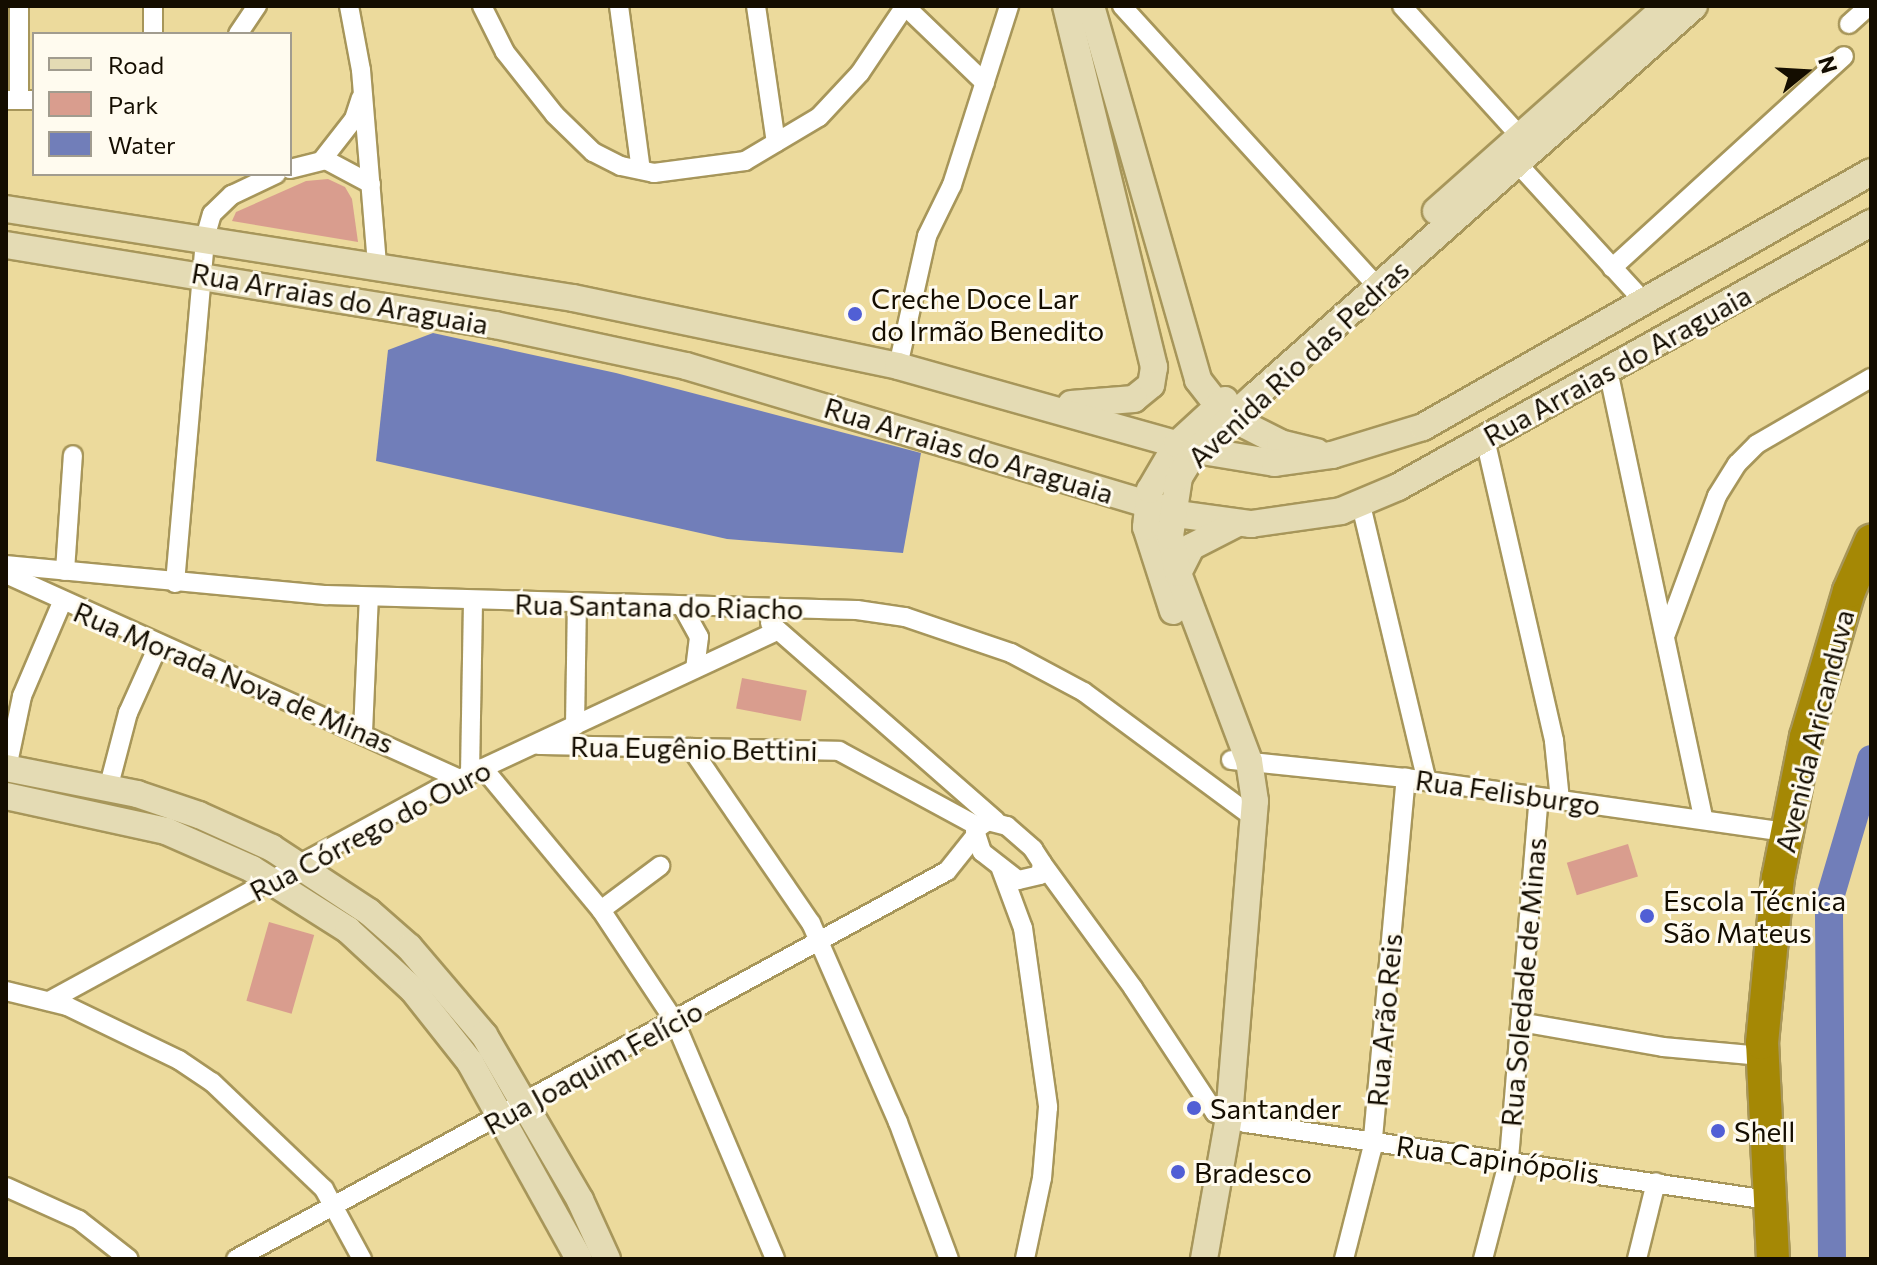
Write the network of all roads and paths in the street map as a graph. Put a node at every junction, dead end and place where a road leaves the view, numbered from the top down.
1 (19, 6) edge
2 (153, 6) edge
3 (257, 6) edge
4 (349, 6) edge
5 (482, 6) edge
6 (619, 6) edge
7 (756, 6) edge
8 (905, 6) edge
9 (1009, 6) edge
10 (1066, 6) edge
11 (1091, 6) edge
12 (1122, 6) edge
13 (1402, 6) edge
14 (1684, 7) edge
15 (1868, 11) edge
16 (1849, 24) dead end
17 (153, 32) edge
18 (239, 32) edge
19 (1844, 56) dead end
20 (985, 83) junction
21 (363, 92) junction
22 (20, 100) edge
23 (1520, 136) junction
24 (776, 143) junction
25 (322, 160) junction
26 (1517, 163) junction
27 (292, 168) edge
28 (641, 170) junction
29 (1871, 172) edge
30 (272, 176) edge
31 (371, 184) junction
32 (6, 209) edge
33 (1871, 223) edge
34 (205, 238) junction
35 (6, 245) edge
36 (377, 266) junction
37 (1612, 268) junction
38 (200, 274) junction
39 (1372, 280) junction
40 (1646, 304) junction
41 (1152, 357) junction
42 (1189, 360) junction
43 (898, 366) junction
44 (1608, 370) junction
45 (1871, 378) edge
46 (1035, 402) junction
47 (1225, 411) junction
48 (1485, 439) junction
49 (1187, 447) junction
50 (73, 455) dead end
51 (1332, 455) junction
52 (1361, 505) junction
53 (1159, 508) junction
54 (1237, 524) junction
55 (1871, 541) edge
56 (6, 565) edge
57 (65, 571) junction
58 (1178, 573) junction
59 (6, 574) edge
60 (175, 583) junction
61 (369, 597) junction
62 (473, 601) junction
63 (62, 602) junction
64 (577, 605) junction
65 (683, 608) junction
66 (757, 611) junction
67 (777, 631) junction
68 (1666, 634) junction
69 (159, 644) junction
70 (695, 668) junction
71 (575, 726) junction
72 (363, 732) junction
73 (535, 745) junction
74 (691, 748) junction
75 (1240, 761) junction
76 (6, 768) edge
77 (472, 773) junction
78 (1406, 778) junction
79 (1427, 781) junction
80 (108, 789) junction
81 (6, 796) edge
82 (1539, 797) junction
83 (1560, 800) junction
84 (1247, 815) junction
85 (1704, 820) junction
86 (996, 821) junction
87 (976, 831) junction
88 (1785, 832) junction
89 (300, 866) junction
90 (660, 866) dead end
91 (998, 866) junction
92 (947, 871) junction
93 (1036, 874) junction
94 (272, 881) junction
95 (601, 910) junction
96 (1023, 928) junction
97 (820, 943) junction
98 (6, 991) edge
99 (49, 1001) junction
100 (675, 1022) junction
101 (1520, 1022) junction
102 (1762, 1056) junction
103 (515, 1110) junction
104 (1222, 1115) junction
105 (1373, 1141) junction
106 (1509, 1159) junction
107 (1656, 1182) junction
108 (6, 1187) edge
109 (1768, 1200) junction
110 (336, 1207) junction
111 (129, 1259) edge
112 (236, 1259) edge
113 (362, 1259) edge
114 (579, 1259) edge
115 (607, 1259) edge
116 (775, 1259) edge
117 (949, 1259) edge
118 (1025, 1259) edge
119 (1188, 1259) edge
120 (1204, 1259) edge
121 (1344, 1259) edge
122 (1483, 1259) edge
123 (1637, 1259) edge
124 (1773, 1259) edge

1 - 22 street
2 - 17 street
3 - 18 street
4 - 21 street
5 - 28 street
6 - 28 street
7 - 24 street
8 - 20 street
8 - 24 street
9 - 20 street
10 - 41 main road
11 - 42 main road
12 - 39 street
13 - 23 street
14 - 23 main road, Avenida Rio das Pedras
14 - 26 main road, Avenida Rio das Pedras
15 - 16 street
19 - 37 street
20 - 43 street
21 - 25 street
21 - 31 street
23 - 39 main road, Avenida Rio das Pedras
24 - 28 street
25 - 27 street
25 - 31 street
26 - 37 street
26 - 39 main road, Avenida Rio das Pedras
29 - 40 main road, Rua Arraias do Araguaia
30 - 34 street
31 - 36 street
32 - 34 main road, Rua Arraias do Araguaia
33 - 44 main road, Rua Arraias do Araguaia
34 - 36 main road, Rua Arraias do Araguaia
34 - 38 street
35 - 38 main road, Rua Arraias do Araguaia
36 - 43 main road, Rua Arraias do Araguaia
37 - 40 street
38 - 53 main road, Rua Arraias do Araguaia
38 - 60 street
39 - 47 main road, Avenida Rio das Pedras
40 - 51 main road, Rua Arraias do Araguaia
41 - 42 main road
41 - 46 main road
42 - 47 main road
43 - 46 main road, Rua Arraias do Araguaia
44 - 48 main road, Rua Arraias do Araguaia
44 - 68 street
45 - 68 street
46 - 49 main road, Rua Arraias do Araguaia
47 - 49 main road, Avenida Rio das Pedras
47 - 51 main road
48 - 52 main road, Rua Arraias do Araguaia
48 - 83 street
49 - 51 main road, Rua Arraias do Araguaia
49 - 53 main road, Avenida Rio das Pedras
50 - 57 street
52 - 54 main road, Rua Arraias do Araguaia
52 - 79 street
53 - 54 main road, Rua Arraias do Araguaia
53 - 58 main road
53 - 75 main road
54 - 58 main road
55 - 88 highway, Avenida Aricanduva
56 - 57 street, Rua Santana do Riacho
57 - 60 street, Rua Santana do Riacho
58 - 75 main road
59 - 63 street, Rua Morada Nova de Minas
60 - 61 street, Rua Santana do Riacho
61 - 62 street, Rua Santana do Riacho
61 - 72 street
62 - 64 street, Rua Santana do Riacho
62 - 77 street
63 - 69 street, Rua Morada Nova de Minas
63 - 76 street
64 - 65 street, Rua Santana do Riacho
64 - 71 street
65 - 66 street, Rua Santana do Riacho
65 - 70 street
66 - 67 street
66 - 84 street, Rua Santana do Riacho
67 - 70 street, Rua Córrego do Ouro
67 - 86 street
68 - 85 street
69 - 72 street, Rua Morada Nova de Minas
69 - 80 street
70 - 71 street, Rua Córrego do Ouro
71 - 73 street, Rua Córrego do Ouro
72 - 77 street, Rua Morada Nova de Minas
73 - 74 street, Rua Eugênio Bettini
73 - 77 street, Rua Córrego do Ouro
74 - 87 street, Rua Eugênio Bettini
74 - 97 street
75 - 78 street, Rua Felisburgo
75 - 84 main road
76 - 80 main road
77 - 89 street, Rua Córrego do Ouro
77 - 95 street, Rua Morada Nova de Minas
78 - 79 street, Rua Felisburgo
78 - 105 street, Rua Arão Reis
79 - 82 street, Rua Felisburgo
80 - 89 main road
81 - 94 main road
82 - 83 street, Rua Felisburgo
82 - 101 street, Rua Soledade de Minas
83 - 85 street, Rua Felisburgo
84 - 104 main road
85 - 88 street, Rua Felisburgo
86 - 87 street
86 - 93 street
87 - 91 street
87 - 92 street, Rua Joaquim Felício
88 - 102 highway, Avenida Aricanduva
89 - 94 street, Rua Córrego do Ouro
89 - 103 main road
90 - 95 street
91 - 92 street, Rua Joaquim Felício
91 - 93 street
91 - 96 street
92 - 97 street, Rua Joaquim Felício
93 - 96 street
93 - 104 street
94 - 99 street, Rua Córrego do Ouro
94 - 103 main road
95 - 100 street, Rua Morada Nova de Minas
96 - 118 street
97 - 100 street, Rua Joaquim Felício
97 - 117 street
98 - 99 street
99 - 110 street
100 - 103 street, Rua Joaquim Felício
100 - 116 street, Rua Morada Nova de Minas
101 - 102 street
101 - 106 street, Rua Soledade de Minas
102 - 109 highway, Avenida Aricanduva
103 - 110 street, Rua Joaquim Felício
103 - 114 main road
103 - 115 main road
104 - 105 street, Rua Capinópolis
104 - 119 main road
104 - 120 main road
105 - 106 street, Rua Capinópolis
105 - 121 street, Rua Arão Reis
106 - 107 street, Rua Capinópolis
106 - 122 street, Rua Soledade de Minas
107 - 109 street, Rua Capinópolis
107 - 123 street
108 - 111 street
109 - 124 highway, Avenida Aricanduva
110 - 112 street, Rua Joaquim Felício
110 - 113 street

